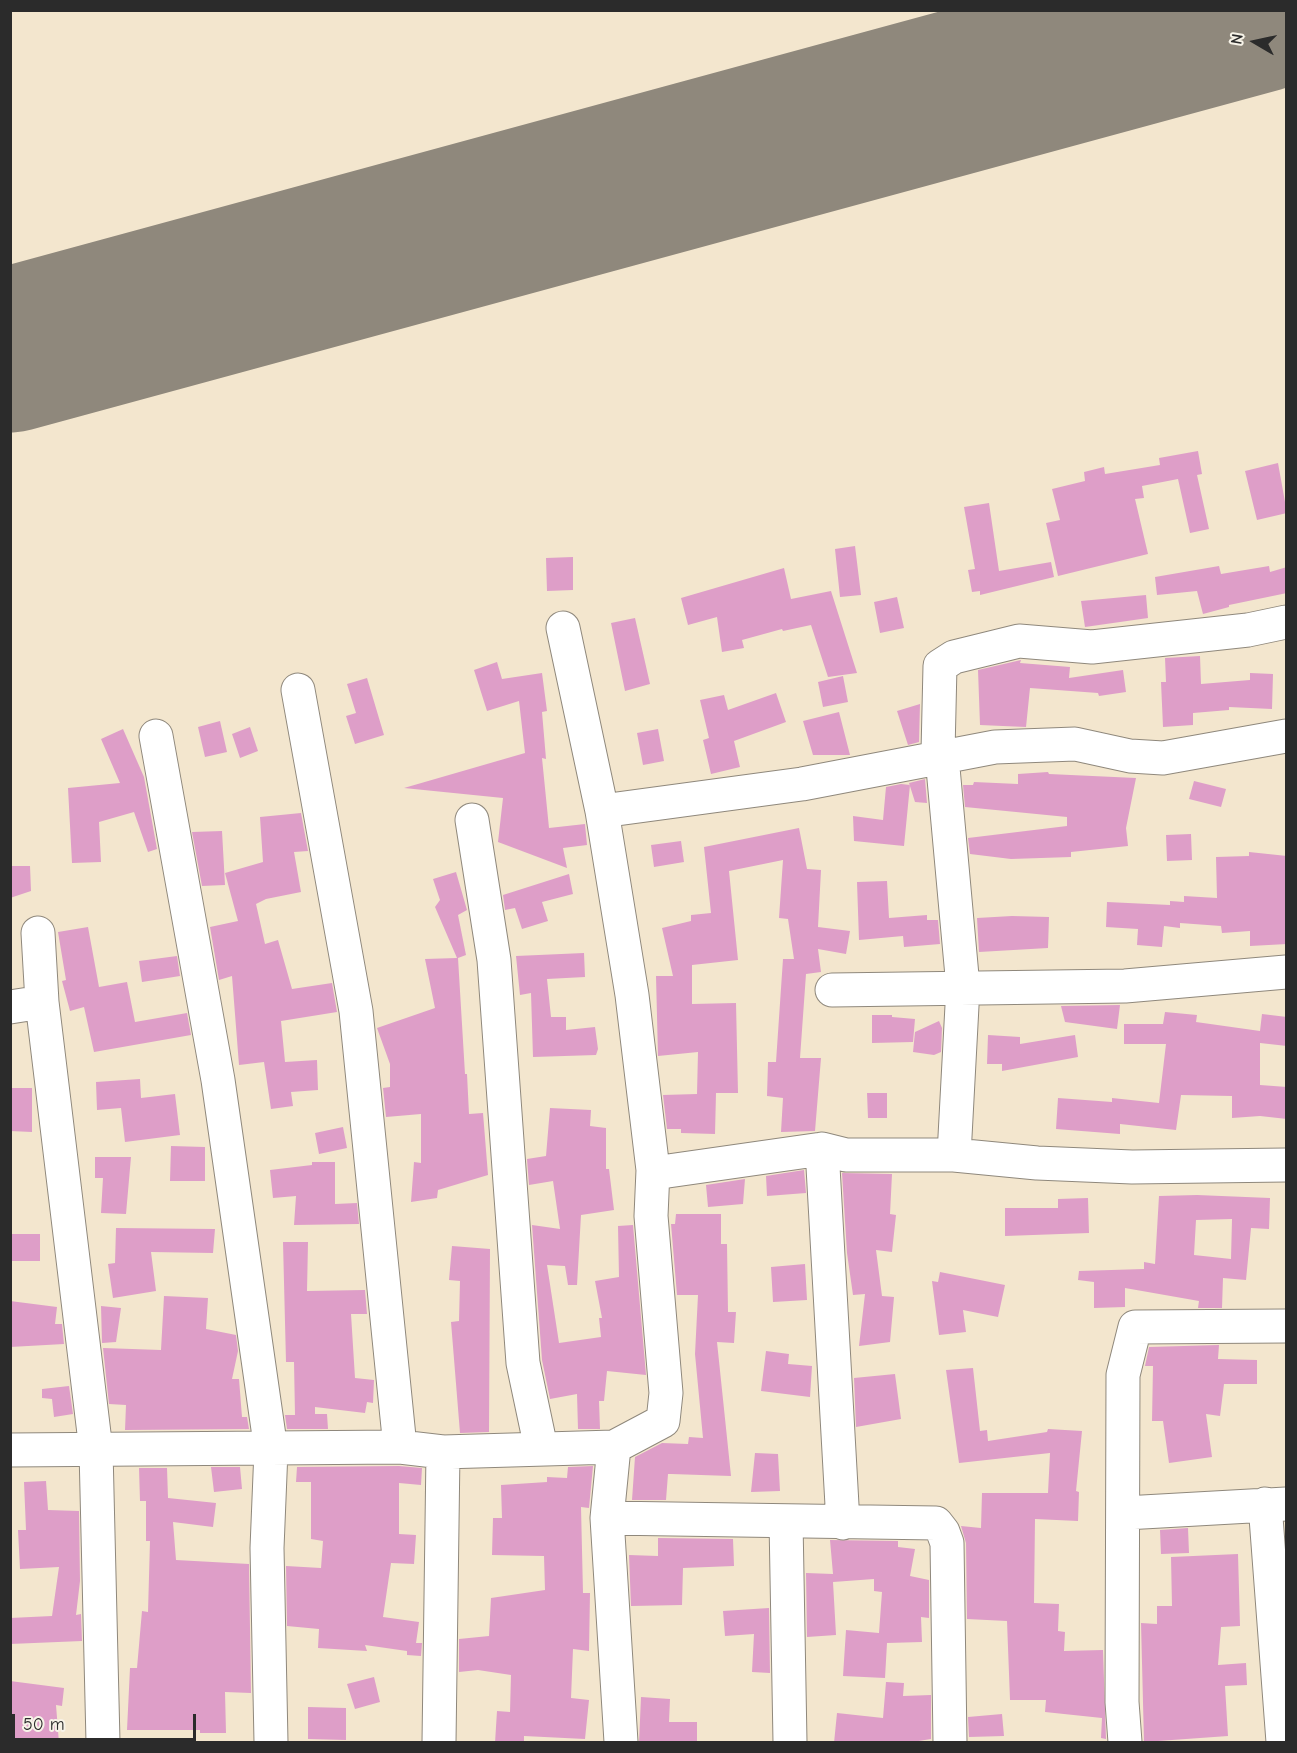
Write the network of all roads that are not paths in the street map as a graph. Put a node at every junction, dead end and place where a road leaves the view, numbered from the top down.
1 (1287, 622) edge
2 (563, 628) dead end
3 (298, 690) dead end
4 (156, 736) dead end
5 (1287, 736) edge
6 (942, 757) junction
7 (602, 811) junction
8 (472, 820) dead end
9 (38, 933) dead end
10 (1287, 972) edge
11 (963, 987) junction
12 (832, 990) dead end
13 (42, 1002) junction
14 (10, 1007) edge
15 (822, 1149) junction
16 (954, 1155) junction
17 (1287, 1165) edge
18 (653, 1170) junction
19 (1287, 1326) edge
20 (400, 1447) junction
21 (541, 1448) junction
22 (614, 1448) junction
23 (10, 1450) edge
24 (96, 1450) junction
25 (271, 1450) junction
26 (443, 1452) junction
27 (1276, 1504) edge
28 (1125, 1513) junction
29 (607, 1518) junction
30 (786, 1521) junction
31 (843, 1523) junction
32 (104, 1743) edge
33 (272, 1743) edge
34 (440, 1743) edge
35 (621, 1743) edge
36 (790, 1743) edge
37 (950, 1743) edge
38 (1125, 1743) edge
39 (1283, 1743) edge

1 - 6 street
2 - 7 street
3 - 20 street
4 - 25 street
5 - 6 street
6 - 7 street
6 - 11 street
7 - 18 street
8 - 21 street
9 - 13 street
10 - 11 street
11 - 12 street
11 - 16 street
13 - 14 street
13 - 24 street
15 - 16 street
15 - 18 street
15 - 31 street
16 - 17 street
18 - 22 street
19 - 28 street
20 - 25 street
20 - 26 street
21 - 22 street
21 - 26 street
22 - 29 street
23 - 24 street
24 - 25 street
24 - 32 street
25 - 33 street
26 - 34 street
27 - 28 street
27 - 39 street
28 - 38 street
29 - 30 street
29 - 35 street
30 - 31 street
30 - 36 street
31 - 37 street

